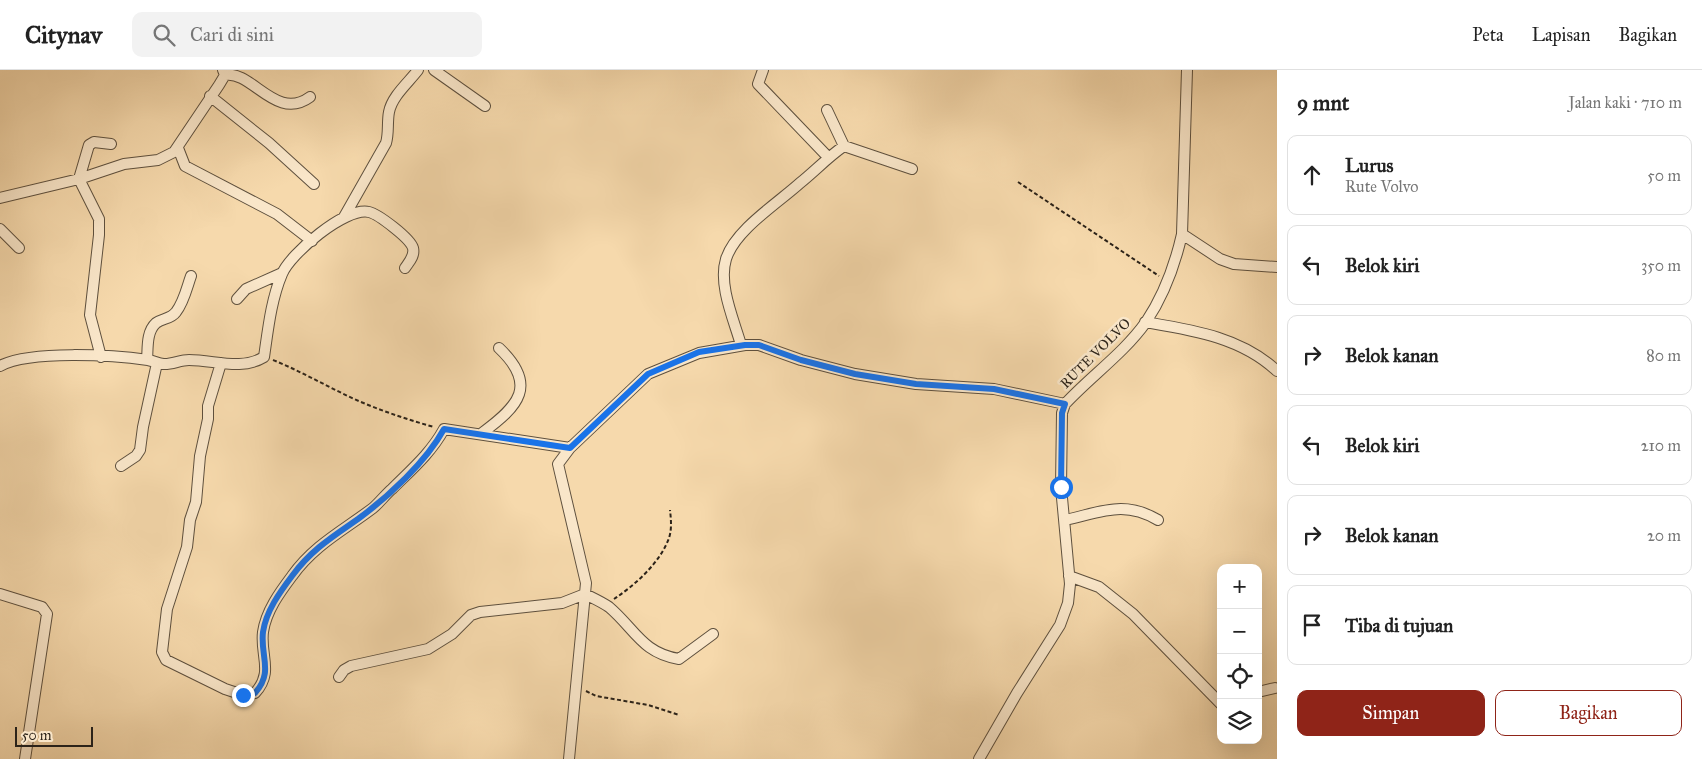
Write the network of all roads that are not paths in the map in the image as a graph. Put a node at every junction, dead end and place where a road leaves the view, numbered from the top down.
1 (418, 70) edge
2 (434, 70) edge
3 (763, 70) edge
4 (1187, 70) edge
5 (224, 72) edge
6 (210, 96) junction
7 (310, 98) dead end
8 (485, 106) dead end
9 (827, 110) dead end
10 (111, 144) dead end
11 (844, 146) junction
12 (178, 148) junction
13 (828, 157) junction
14 (912, 169) dead end
15 (79, 179) junction
16 (314, 184) dead end
17 (0, 198) edge
18 (344, 217) junction
19 (0, 229) edge
20 (1182, 234) junction
21 (312, 241) junction
22 (19, 248) dead end
23 (1277, 267) edge
24 (405, 268) dead end
25 (282, 273) junction
26 (191, 276) dead end
27 (237, 299) dead end
28 (1145, 322) junction
29 (741, 345) junction
30 (499, 348) dead end
31 (101, 357) junction
32 (152, 361) junction
33 (221, 363) junction
34 (0, 366) edge
35 (1277, 370) edge
36 (1065, 404) junction
37 (482, 434) junction
38 (570, 448) junction
39 (121, 466) dead end
40 (1065, 520) junction
41 (1158, 520) dead end
42 (1069, 576) junction
43 (0, 594) edge
44 (585, 594) junction
45 (713, 634) dead end
46 (339, 677) dead end
47 (1275, 688) dead end
48 (1262, 691) edge
49 (1217, 700) edge
50 (24, 759) edge
51 (569, 759) edge
52 (979, 759) edge

1 - 18 street
2 - 8 street
3 - 13 street
4 - 20 street, RUTE VOLVO
5 - 6 street
5 - 7 street
6 - 12 street
6 - 16 street
9 - 11 street
10 - 15 street
11 - 13 street
11 - 14 street
12 - 15 street
12 - 21 street
13 - 29 street
15 - 17 street
15 - 31 street
18 - 21 street
18 - 24 street
19 - 22 street
20 - 23 street
20 - 28 street, RUTE VOLVO
21 - 25 street
25 - 27 street
25 - 33 street
26 - 32 street
28 - 35 street
28 - 36 street, RUTE VOLVO
29 - 36 street
29 - 38 street
30 - 37 street
31 - 32 street
31 - 34 street
32 - 33 street
32 - 39 street
33 - 37 street
36 - 40 street, RUTE VOLVO
37 - 38 street
38 - 44 street
40 - 41 street
40 - 42 street, RUTE VOLVO
42 - 49 street
42 - 52 street, RUTE VOLVO
43 - 50 street
44 - 45 street
44 - 46 street
44 - 51 street
47 - 48 street

